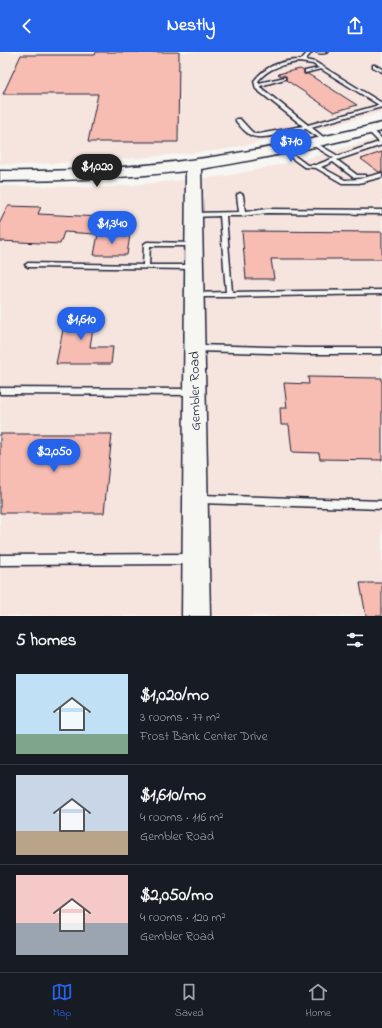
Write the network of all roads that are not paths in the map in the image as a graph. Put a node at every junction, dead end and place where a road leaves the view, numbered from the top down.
1 (310, 52) edge
2 (318, 52) edge
3 (326, 52) edge
4 (303, 60) junction
5 (374, 66) dead end
6 (322, 68) junction
7 (382, 71) edge
8 (306, 72) dead end
9 (284, 78) dead end
10 (257, 85) junction
11 (382, 106) edge
12 (238, 120) dead end
13 (308, 127) junction
14 (376, 129) edge
15 (320, 143) junction
16 (382, 143) edge
17 (285, 151) junction
18 (336, 158) junction
19 (193, 166) junction
20 (317, 167) junction
21 (382, 174) edge
22 (0, 176) edge
23 (240, 195) dead end
24 (382, 212) edge
25 (223, 214) junction
26 (242, 214) junction
27 (193, 215) junction
28 (193, 244) junction
29 (28, 266) dead end
30 (146, 267) junction
31 (194, 267) junction
32 (382, 292) edge
33 (194, 295) junction
34 (229, 295) junction
35 (194, 348) junction
36 (382, 351) edge
37 (0, 391) edge
38 (194, 392) junction
39 (195, 499) junction
40 (382, 504) edge
41 (196, 559) junction
42 (0, 560) edge
43 (196, 616) edge

1 - 4 lane
2 - 3 lane
4 - 6 lane
4 - 10 lane
5 - 7 lane
6 - 8 lane
6 - 11 lane
9 - 10 lane
10 - 13 lane
11 - 13 lane
12 - 13 lane
13 - 15 lane
14 - 15 main road
14 - 16 lane
15 - 17 main road
15 - 18 lane
16 - 18 lane
17 - 19 main road
17 - 20 lane
18 - 20 lane
18 - 21 lane
19 - 22 main road
19 - 27 main road, Gembler Road
20 - 21 lane
23 - 26 lane
24 - 26 lane
25 - 26 lane
25 - 27 lane
25 - 34 lane
27 - 28 main road, Gembler Road
28 - 30 lane
28 - 31 main road, Gembler Road
29 - 30 lane
30 - 31 lane
31 - 33 main road, Gembler Road
32 - 34 lane
33 - 34 lane
33 - 35 main road, Gembler Road
35 - 36 lane
35 - 38 main road, Gembler Road
37 - 38 lane
38 - 39 main road, Gembler Road
39 - 40 lane
39 - 41 main road, Gembler Road
41 - 42 lane
41 - 43 main road, Gembler Road

